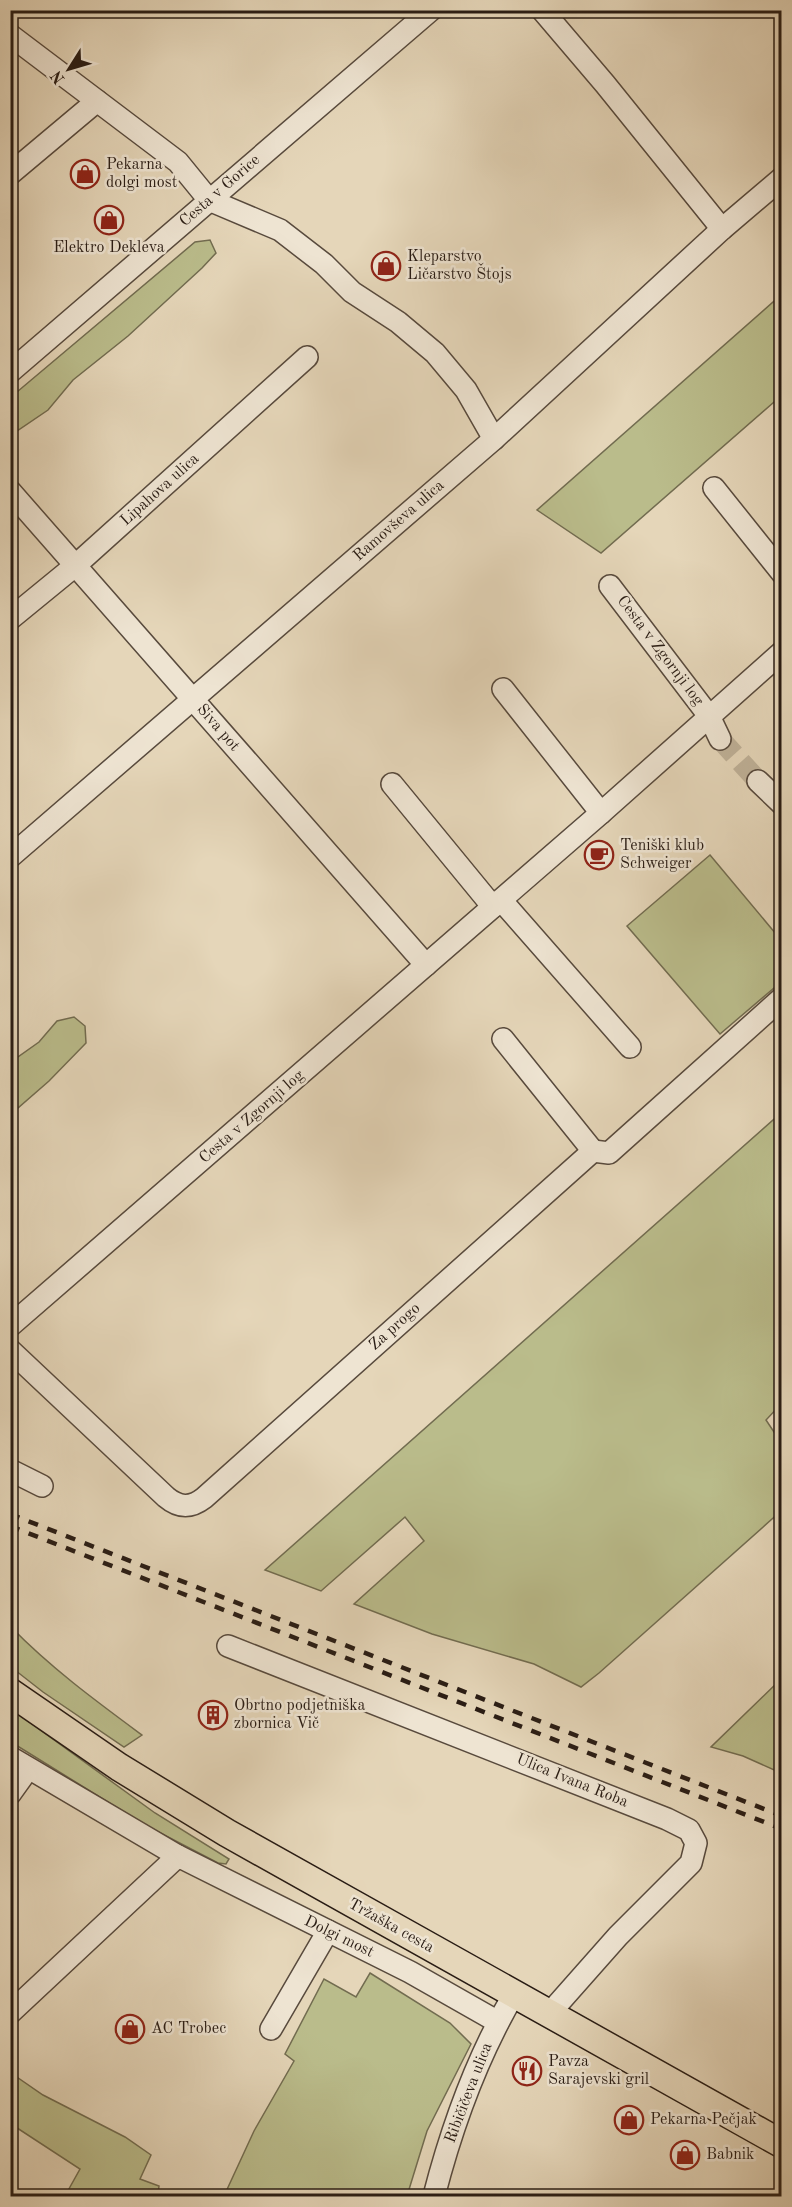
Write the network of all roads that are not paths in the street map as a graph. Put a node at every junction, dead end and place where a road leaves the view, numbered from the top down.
1 (431, 10) edge
2 (550, 13) edge
3 (10, 35) edge
4 (97, 101) junction
5 (10, 174) edge
6 (782, 178) edge
7 (209, 200) junction
8 (722, 229) junction
9 (307, 357) dead end
10 (10, 372) edge
11 (494, 439) junction
12 (714, 488) dead end
13 (11, 493) edge
14 (76, 565) junction
15 (782, 573) edge
16 (610, 585) dead end
17 (10, 619) edge
18 (782, 652) edge
19 (503, 689) dead end
20 (193, 699) junction
21 (709, 716) junction
22 (720, 739) tunnel mouth
23 (758, 781) tunnel mouth
24 (392, 784) dead end
25 (782, 804) edge
26 (601, 813) junction
27 (10, 857) edge
28 (497, 904) junction
29 (426, 965) junction
30 (782, 998) edge
31 (503, 1039) dead end
32 (630, 1047) dead end
33 (592, 1151) junction
34 (10, 1326) edge
35 (10, 1350) edge
36 (10, 1470) edge
37 (42, 1486) dead end
38 (228, 1646) dead end
39 (10, 1692) edge
40 (19, 1763) edge
41 (10, 1794) edge
42 (178, 1856) junction
43 (328, 1931) junction
44 (514, 1994) junction
45 (10, 2013) edge
46 (549, 2014) junction
47 (498, 2022) junction
48 (271, 2029) dead end
49 (782, 2144) edge
50 (434, 2196) edge

1 - 7 street, Cesta v Gorice
2 - 8 street
3 - 4 street
4 - 5 street
4 - 7 street
6 - 8 street, Ramovševa ulica
7 - 10 street, Cesta v Gorice
7 - 11 street
8 - 11 street, Ramovševa ulica
9 - 14 street, Lipahova ulica
11 - 20 street, Ramovševa ulica
12 - 15 street
13 - 14 street, Siva pot
14 - 17 street, Lipahova ulica
14 - 20 street, Siva pot
16 - 21 street, Cesta v Zgornji log
18 - 21 street, Cesta v Zgornji log
19 - 26 street
20 - 27 street, Ramovševa ulica
20 - 29 street, Siva pot
21 - 22 street, Cesta v Zgornji log
21 - 26 street, Cesta v Zgornji log
23 - 25 street
24 - 28 street
26 - 28 street, Cesta v Zgornji log
28 - 29 street, Cesta v Zgornji log
28 - 32 street
29 - 34 street, Cesta v Zgornji log
30 - 33 street, Za progo
31 - 33 street
33 - 35 street, Za progo
36 - 37 street
38 - 46 street, Ulica Ivana Roba
39 - 44 main road, Tržaška cesta
40 - 41 street
40 - 42 street, Dolgi most
42 - 43 street, Dolgi most
42 - 45 street
43 - 47 street, Dolgi most
43 - 48 street
44 - 46 main road, Tržaška cesta
44 - 47 street, Ribičičeva ulica
46 - 49 main road, Tržaška cesta
47 - 50 street, Ribičičeva ulica

